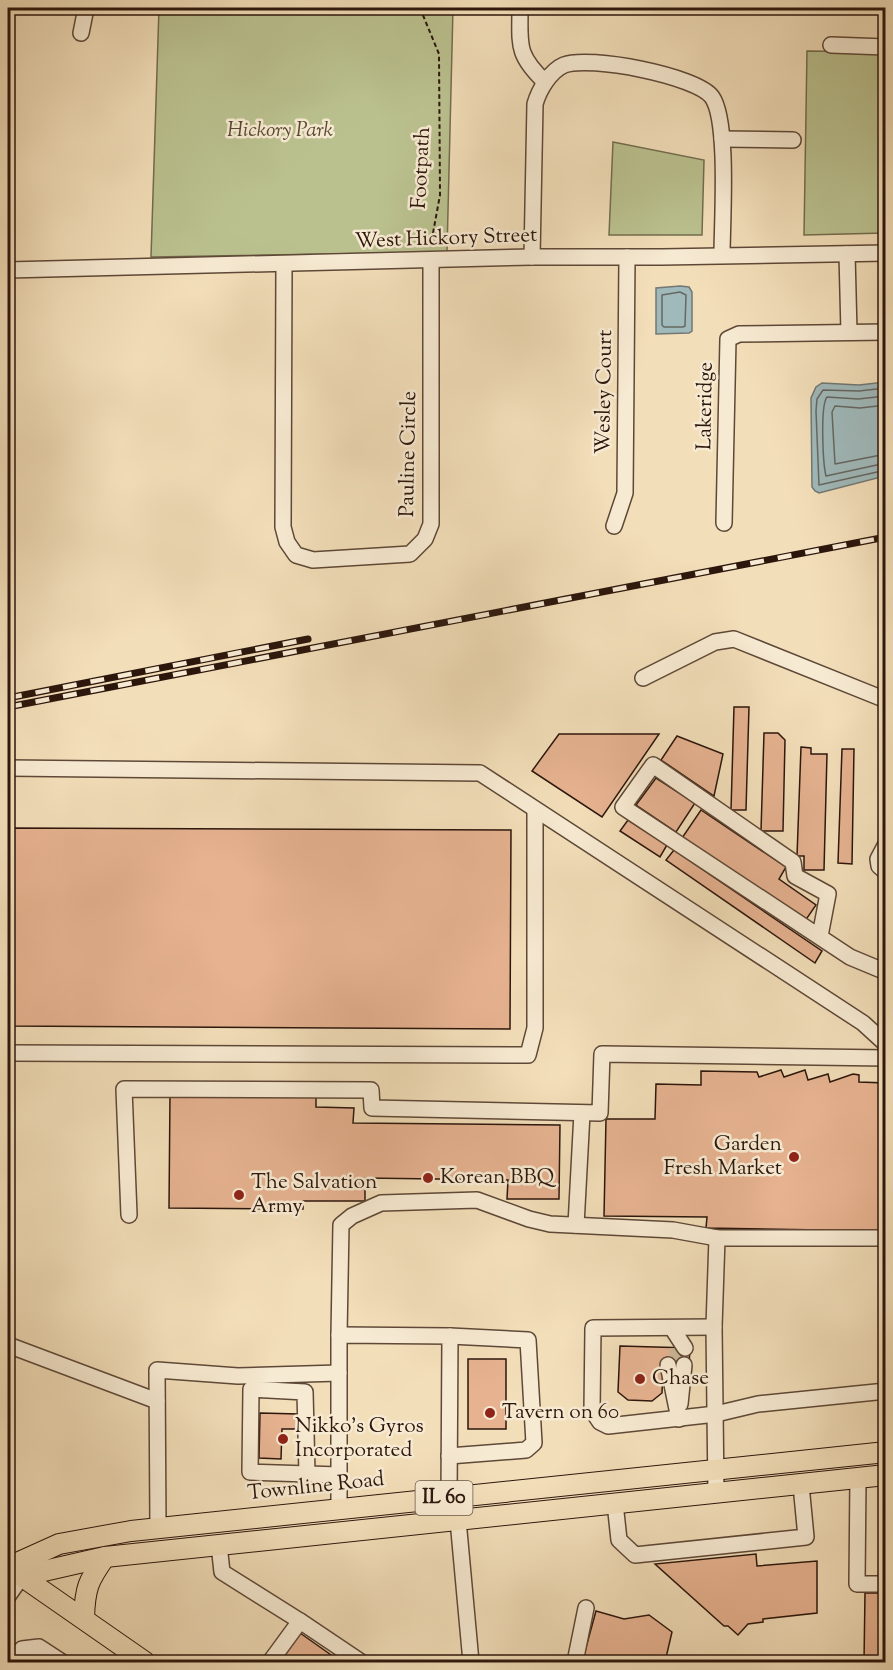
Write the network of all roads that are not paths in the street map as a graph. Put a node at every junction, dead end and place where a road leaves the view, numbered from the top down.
1 (86, 8) edge
2 (520, 8) edge
3 (81, 33) dead end
4 (831, 45) dead end
5 (885, 47) edge
6 (545, 82) junction
7 (722, 139) junction
8 (793, 140) dead end
9 (885, 253) edge
10 (847, 254) junction
11 (722, 255) junction
12 (532, 257) junction
13 (627, 257) junction
14 (431, 261) junction
15 (284, 264) junction
16 (8, 270) edge
17 (849, 332) junction
18 (885, 332) edge
19 (724, 523) dead end
20 (614, 526) dead end
21 (643, 678) dead end
22 (885, 700) edge
23 (8, 768) edge
24 (535, 810) junction
25 (885, 844) edge
26 (885, 872) edge
27 (820, 936) junction
28 (885, 972) edge
29 (885, 1044) edge
30 (8, 1053) edge
31 (885, 1058) edge
32 (582, 1113) junction
33 (129, 1215) dead end
34 (576, 1225) junction
35 (717, 1238) junction
36 (885, 1238) edge
37 (672, 1328) junction
38 (714, 1328) junction
39 (339, 1335) junction
40 (450, 1336) junction
41 (8, 1345) edge
42 (676, 1348) tunnel mouth
43 (676, 1365) tunnel mouth
44 (339, 1373) junction
45 (316, 1374) junction
46 (885, 1391) edge
47 (305, 1392) junction
48 (157, 1401) junction
49 (716, 1414) junction
50 (679, 1419) junction
51 (885, 1452) edge
52 (449, 1456) junction
53 (715, 1470) junction
54 (307, 1474) junction
55 (339, 1475) junction
56 (885, 1475) edge
57 (858, 1478) junction
58 (801, 1485) junction
59 (716, 1492) junction
60 (449, 1497) junction
61 (615, 1503) junction
62 (339, 1508) junction
63 (458, 1520) junction
64 (158, 1528) junction
65 (219, 1545) junction
66 (105, 1557) junction
67 (12, 1570) edge
68 (885, 1584) edge
69 (8, 1596) edge
70 (586, 1608) dead end
71 (84, 1618) junction
72 (300, 1621) junction
73 (13, 1662) edge
74 (62, 1662) edge
75 (145, 1662) edge
76 (270, 1662) edge
77 (361, 1662) edge
78 (471, 1662) edge
79 (575, 1662) edge

1 - 3 street
2 - 6 street
4 - 5 street
6 - 7 street
6 - 12 street
7 - 8 street
7 - 11 street
9 - 10 street, West Hickory Street
10 - 11 street, West Hickory Street
10 - 17 street
11 - 13 street, West Hickory Street
12 - 13 street, West Hickory Street
12 - 14 street, West Hickory Street
13 - 20 street, Wesley Court
14 - 15 street, West Hickory Street
14 - 15 street, Pauline Circle
15 - 16 street, West Hickory Street
17 - 18 street, Lakeridge
17 - 19 street, Lakeridge
21 - 22 street
23 - 24 street
24 - 29 street
24 - 30 street
25 - 26 street
27 - 27 street
27 - 28 street
31 - 32 street
32 - 33 street
32 - 34 street
34 - 35 street
34 - 39 street
35 - 36 street
35 - 38 street
37 - 38 street
37 - 42 street
37 - 50 street
38 - 49 street
39 - 40 street
39 - 44 street
40 - 52 street
40 - 52 street
41 - 48 street
43 - 50 street
44 - 45 street
44 - 55 street
45 - 47 street
45 - 48 street
46 - 49 street
47 - 54 street
47 - 54 street
48 - 64 street
49 - 50 street
49 - 53 street
51 - 53 main road, Townline Road / IL 60
52 - 60 street
53 - 59 street
53 - 60 main road, Townline Road / IL 60
54 - 55 street
55 - 62 street
56 - 57 main road, IL 60
57 - 58 main road, IL 60
57 - 68 street
58 - 59 main road, IL 60
58 - 61 street
59 - 61 main road, IL 60
60 - 62 main road, Townline Road / IL 60
61 - 63 main road, IL 60
62 - 64 main road, Townline Road / IL 60
63 - 65 main road, IL 60
63 - 78 street
64 - 67 main road, Townline Road / IL 60
65 - 66 main road, IL 60
65 - 72 street
66 - 67 main road, IL 60
66 - 71 main road
67 - 69 street
67 - 71 main road
70 - 79 street
71 - 75 main road
72 - 76 street
72 - 77 street
73 - 74 street

